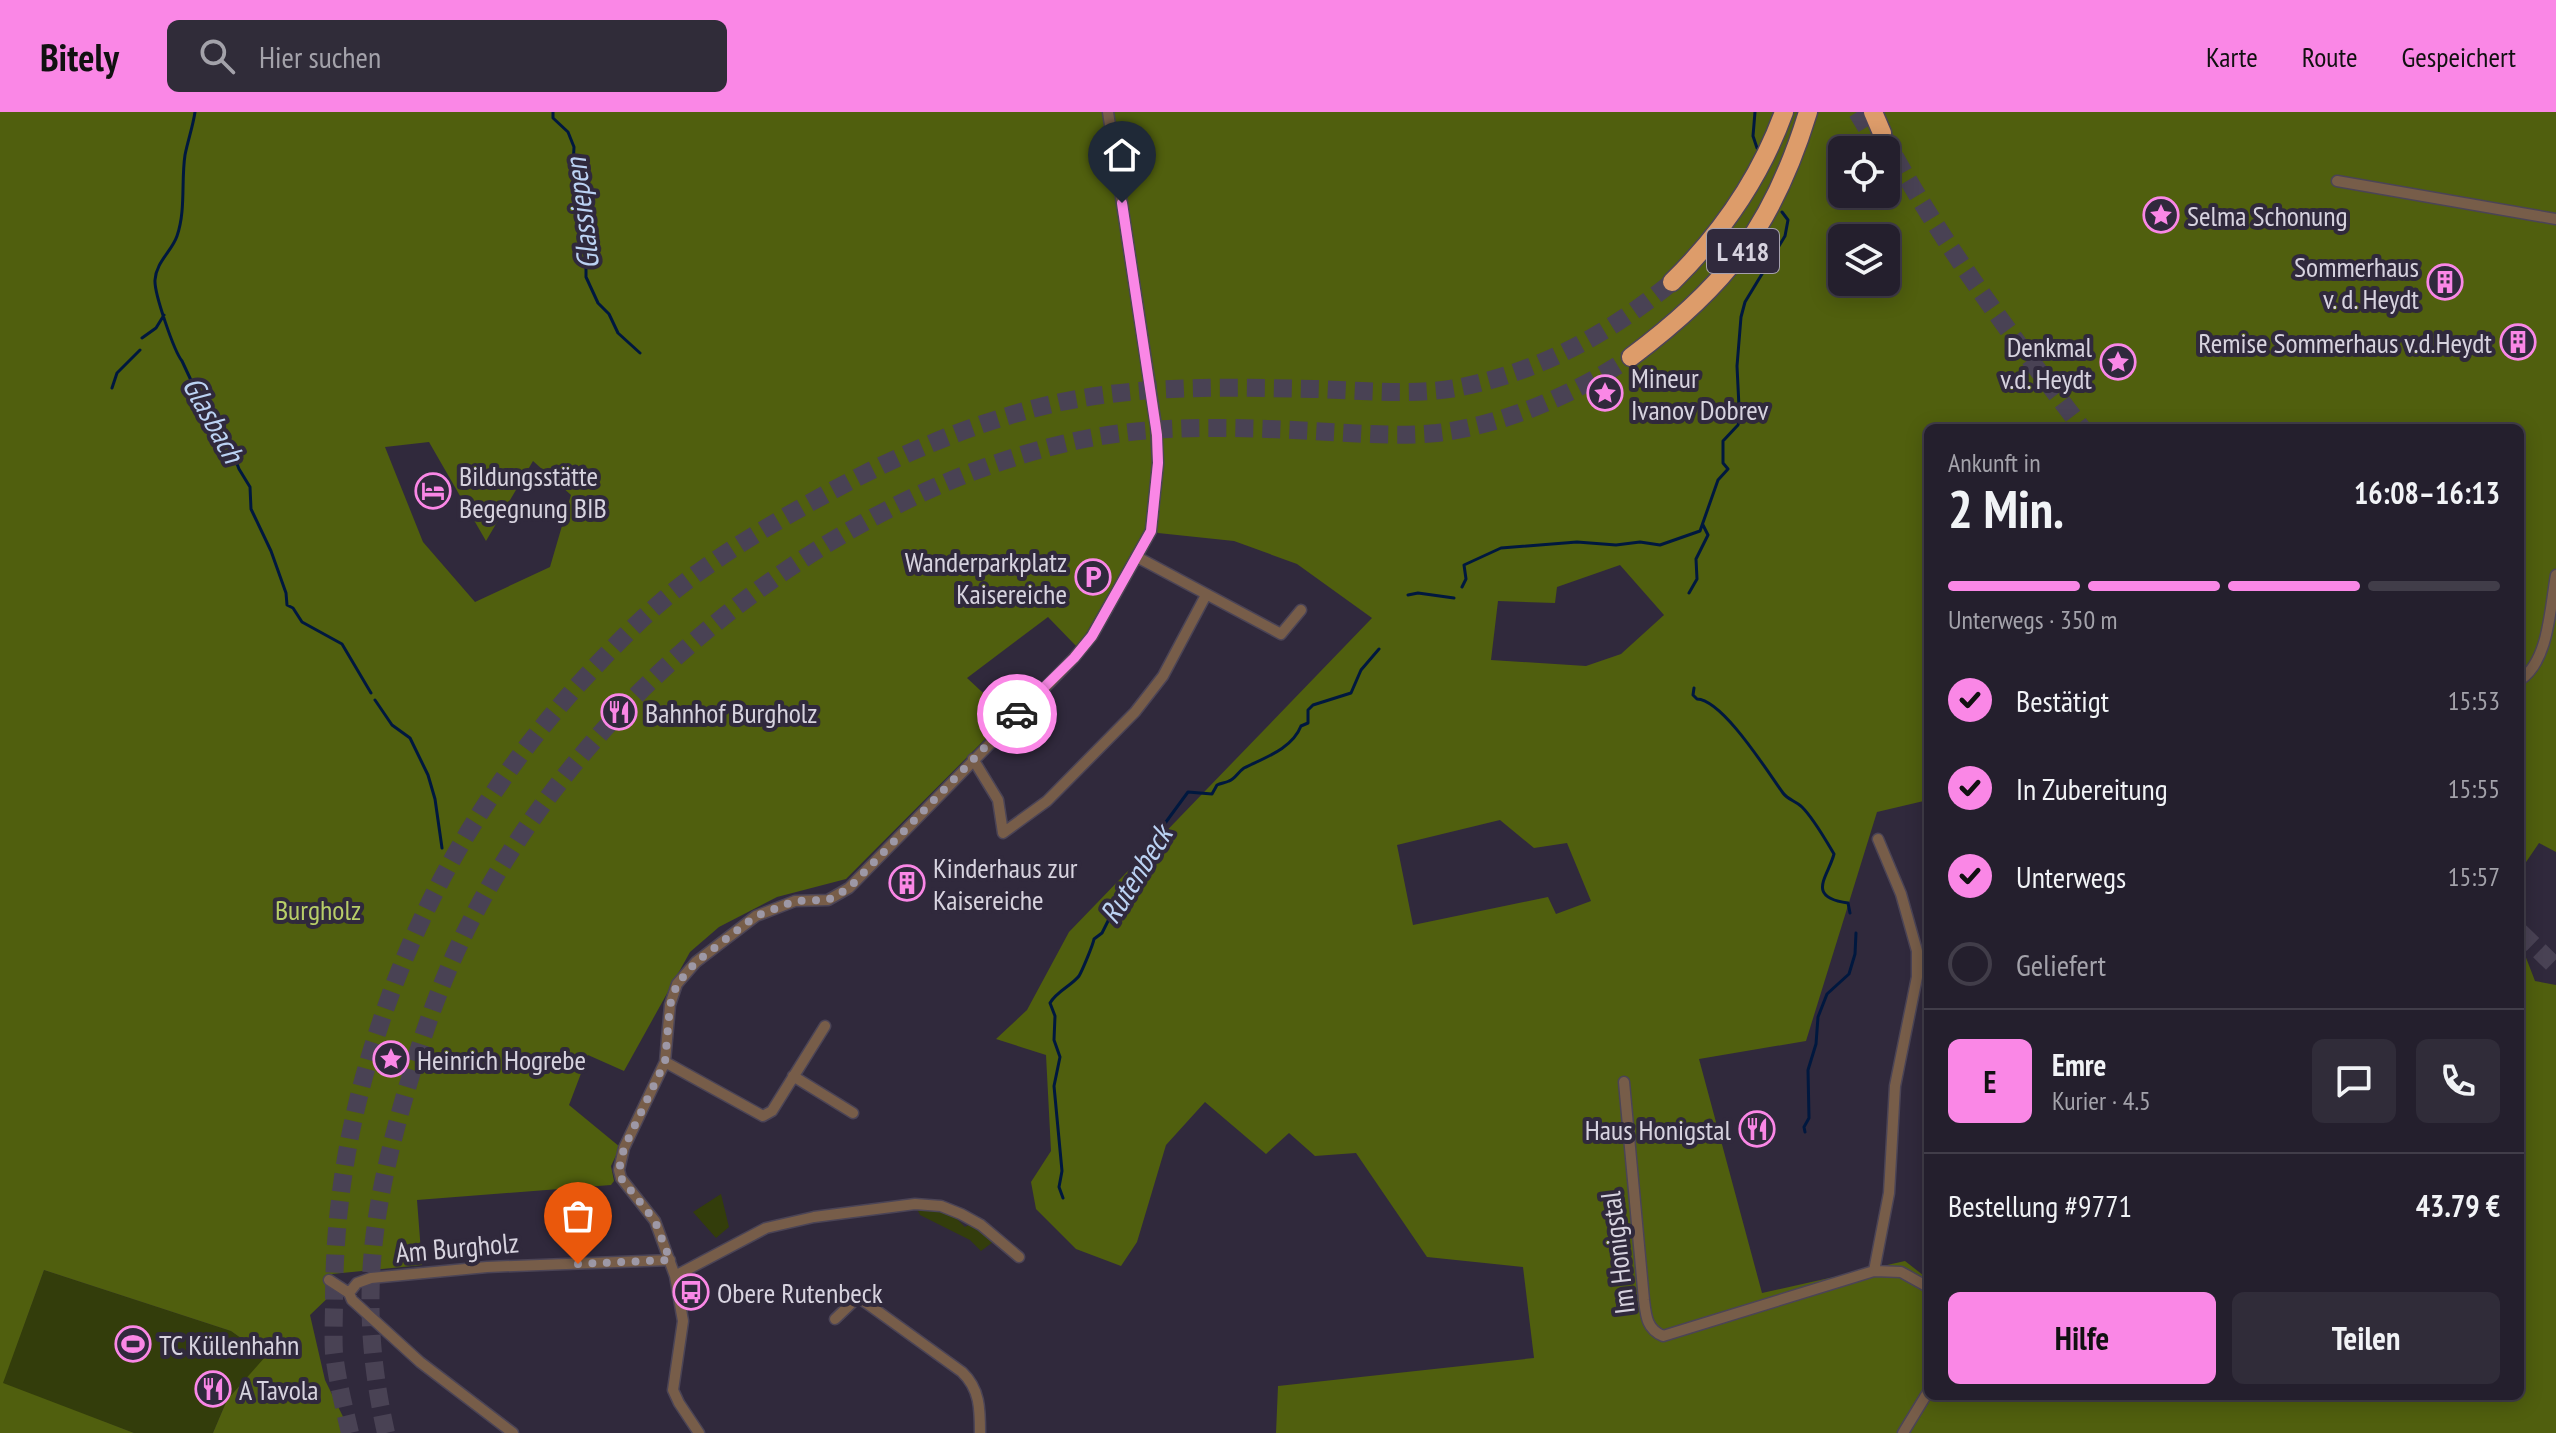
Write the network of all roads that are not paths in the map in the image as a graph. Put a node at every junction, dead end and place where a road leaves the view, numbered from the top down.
1 (1108, 112) edge
2 (1784, 112) edge
3 (1808, 112) edge
4 (1873, 112) edge
5 (1882, 133) tunnel mouth
6 (2337, 181) dead end
7 (2556, 219) edge
8 (1672, 282) tunnel mouth
9 (1631, 357) tunnel mouth
10 (1137, 557) junction
11 (2556, 575) edge
12 (1206, 595) junction
13 (1301, 610) dead end
14 (2524, 677) edge
15 (973, 759) junction
16 (1878, 839) dead end
17 (825, 1026) dead end
18 (665, 1062) junction
19 (793, 1076) junction
20 (1624, 1082) dead end
21 (853, 1113) dead end
22 (1019, 1257) dead end
23 (670, 1260) junction
24 (1874, 1271) junction
25 (675, 1276) junction
26 (329, 1280) dead end
27 (1924, 1285) edge
28 (349, 1293) junction
29 (835, 1319) dead end
30 (1924, 1399) edge
31 (513, 1433) edge
32 (699, 1433) edge
33 (980, 1433) edge
34 (1903, 1433) edge

1 - 10 street
2 - 8 highway, L 418
3 - 9 highway, L 418
4 - 5 highway
6 - 7 street
10 - 12 street
10 - 15 street
11 - 14 street
12 - 13 street
12 - 15 street
15 - 18 street
16 - 24 street
17 - 19 street
18 - 19 street
18 - 23 street
19 - 21 street
20 - 24 street, Im Honigstal
22 - 25 street
23 - 25 street
23 - 28 street, Am Burgholz
24 - 27 street, Im Honigstal
25 - 32 street
26 - 28 street
28 - 31 street
29 - 33 street
30 - 34 street

